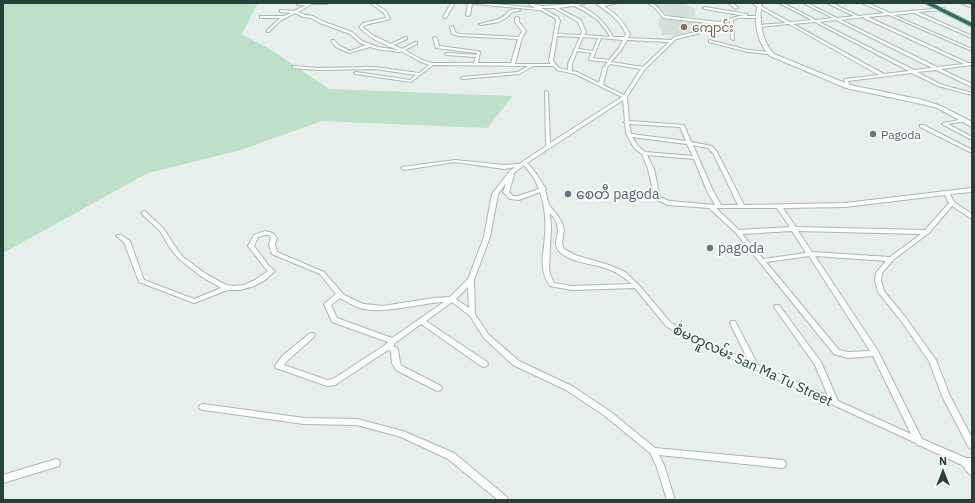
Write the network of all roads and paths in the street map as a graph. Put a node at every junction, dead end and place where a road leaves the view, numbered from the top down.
1 (312, 3) edge
2 (324, 3) edge
3 (372, 3) edge
4 (453, 3) edge
5 (470, 3) edge
6 (475, 3) edge
7 (529, 3) edge
8 (585, 3) edge
9 (616, 3) edge
10 (650, 3) edge
11 (731, 3) edge
12 (753, 3) edge
13 (781, 3) edge
14 (806, 3) edge
15 (816, 3) edge
16 (829, 3) edge
17 (864, 3) edge
18 (927, 3) edge
19 (932, 3) edge
20 (962, 3) edge
21 (298, 4) edge
22 (599, 4) edge
23 (759, 4) edge
24 (575, 5) junction
25 (555, 7) junction
26 (972, 7) edge
27 (524, 8) junction
28 (540, 8) junction
29 (705, 8) dead end
30 (736, 8) dead end
31 (941, 9) junction
32 (321, 10) dead end
33 (281, 11) dead end
34 (913, 11) junction
35 (296, 12) junction
36 (890, 14) junction
37 (468, 15) dead end
38 (856, 16) junction
39 (864, 16) junction
40 (261, 17) dead end
41 (283, 17) junction
42 (759, 17) junction
43 (445, 18) dead end
44 (517, 18) dead end
45 (837, 19) junction
46 (731, 20) junction
47 (815, 21) junction
48 (720, 23) junction
49 (790, 23) junction
50 (481, 24) dead end
51 (972, 24) edge
52 (760, 26) junction
53 (452, 27) dead end
54 (268, 31) dead end
55 (556, 35) junction
56 (583, 37) junction
57 (972, 37) edge
58 (406, 38) dead end
59 (435, 38) dead end
60 (520, 38) junction
61 (600, 38) junction
62 (612, 38) junction
63 (625, 39) junction
64 (733, 39) dead end
65 (333, 41) dead end
66 (671, 41) junction
67 (710, 41) dead end
68 (416, 43) dead end
69 (371, 45) junction
70 (390, 46) junction
71 (576, 50) junction
72 (972, 50) edge
73 (403, 51) junction
74 (594, 52) junction
75 (768, 52) junction
76 (446, 54) dead end
77 (477, 56) junction
78 (609, 62) junction
79 (432, 64) junction
80 (475, 65) junction
81 (513, 65) junction
82 (532, 65) junction
83 (555, 65) junction
84 (970, 65) edge
85 (294, 67) dead end
86 (644, 68) junction
87 (936, 69) junction
88 (570, 71) junction
89 (910, 71) junction
90 (356, 73) dead end
91 (419, 74) junction
92 (883, 75) junction
93 (463, 78) dead end
94 (601, 85) junction
95 (972, 86) edge
96 (848, 87) junction
97 (956, 90) junction
98 (546, 92) dead end
99 (972, 94) edge
100 (625, 97) junction
101 (972, 98) edge
102 (964, 120) junction
103 (626, 122) junction
104 (972, 124) edge
105 (922, 126) dead end
106 (630, 135) junction
107 (972, 139) edge
108 (689, 143) junction
109 (548, 147) junction
110 (972, 152) edge
111 (644, 153) junction
112 (696, 158) junction
113 (522, 164) junction
114 (404, 168) dead end
115 (510, 173) junction
116 (543, 189) junction
117 (972, 190) edge
118 (947, 193) junction
119 (952, 203) junction
120 (547, 206) junction
121 (710, 206) junction
122 (779, 206) junction
123 (719, 207) junction
124 (742, 207) junction
125 (144, 213) dead end
126 (972, 218) edge
127 (794, 229) junction
128 (738, 232) junction
129 (927, 232) junction
130 (119, 236) dead end
131 (811, 254) junction
132 (891, 259) junction
133 (761, 261) junction
134 (471, 280) junction
135 (637, 286) junction
136 (227, 288) junction
137 (340, 295) junction
138 (452, 299) junction
139 (777, 307) dead end
140 (472, 314) junction
141 (421, 321) junction
142 (733, 323) dead end
143 (312, 334) dead end
144 (393, 341) junction
145 (388, 347) junction
146 (875, 353) junction
147 (484, 364) dead end
148 (756, 368) junction
149 (438, 388) dead end
150 (835, 403) junction
151 (203, 407) dead end
152 (920, 443) junction
153 (972, 446) edge
154 (653, 451) junction
155 (969, 462) edge
156 (56, 463) dead end
157 (782, 464) dead end
158 (972, 471) edge
159 (3, 479) edge
160 (504, 500) edge
161 (671, 500) edge

1 - 2 street
1 - 21 street
1 - 35 street
2 - 32 street
3 - 70 street
4 - 43 street
5 - 37 street
6 - 27 street
7 - 28 street
8 - 24 street
9 - 22 street
10 - 48 street
11 - 30 street
12 - 23 street
13 - 47 street
14 - 15 street
14 - 45 street
16 - 38 street
17 - 36 street
18 - 31 highway
19 - 31 highway
20 - 26 street
22 - 63 street
23 - 42 street
23 - 49 street
24 - 25 street
24 - 62 street
25 - 28 street
25 - 56 street
27 - 28 street
27 - 50 street
28 - 55 street
29 - 42 street
31 - 34 street
31 - 51 highway
33 - 35 street
34 - 36 street
34 - 57 street
35 - 41 street
35 - 69 street
36 - 39 street
36 - 72 street
38 - 39 street
38 - 45 street
39 - 84 street
40 - 41 street
41 - 54 street
42 - 46 street
42 - 52 street
44 - 60 street
45 - 47 street
45 - 87 street
46 - 48 street
46 - 64 street
47 - 49 street
47 - 89 street
48 - 66 street
49 - 52 street
49 - 92 street
52 - 75 street
53 - 60 street
55 - 56 street
55 - 83 street
56 - 61 street
56 - 71 street
58 - 70 street
59 - 77 street
60 - 81 street
61 - 62 street
61 - 74 street
62 - 63 street
63 - 66 street
63 - 78 street
65 - 69 street
66 - 86 street
67 - 75 street
68 - 73 street
69 - 73 street
70 - 73 street
71 - 74 street
71 - 88 street
73 - 79 street
74 - 78 street
75 - 96 street
76 - 77 street
77 - 80 street
78 - 86 street
78 - 94 street
79 - 80 street
79 - 91 street
80 - 81 street
81 - 82 street
82 - 83 street
82 - 93 street
83 - 88 street
84 - 87 street
85 - 91 street
86 - 100 street
87 - 89 street
87 - 95 street
88 - 94 street
89 - 92 street
89 - 97 street
90 - 91 street
92 - 96 street
94 - 100 street
96 - 102 street
97 - 99 street
97 - 101 street
98 - 109 street
100 - 103 street
100 - 109 street
102 - 104 street
102 - 107 street
103 - 106 street
103 - 108 street
105 - 110 street
106 - 108 street
106 - 111 street
108 - 112 street
108 - 124 street
109 - 113 street
111 - 112 street
111 - 121 street
112 - 123 street
113 - 114 street
113 - 115 street
113 - 116 street
115 - 116 street
115 - 134 street
116 - 120 street
117 - 118 street
118 - 119 street
118 - 122 street
119 - 126 street
119 - 129 street
120 - 135 street, စံမတူလမ်း San Ma Tu Street
120 - 135 street
121 - 123 street
121 - 128 street
122 - 124 street
122 - 127 street
123 - 124 street
125 - 136 street
127 - 128 street
127 - 129 street
127 - 131 street
128 - 133 street
129 - 132 street
130 - 136 street
131 - 132 street
131 - 133 street
131 - 146 street
132 - 153 street
133 - 146 street
134 - 138 street
134 - 140 street
135 - 148 street, စံမတူလမ်း San Ma Tu Street
136 - 137 street
137 - 138 street
137 - 144 street
138 - 140 street
138 - 141 street
139 - 150 street
140 - 154 street
141 - 144 street
141 - 147 street
142 - 148 street
143 - 145 street
144 - 145 street
145 - 149 street
146 - 152 street
148 - 150 street, စံမတူလမ်း San Ma Tu Street
150 - 152 street, စံမတူလမ်း San Ma Tu Street
151 - 160 street
152 - 155 street, စံမတူလမ်း San Ma Tu Street
154 - 157 street
154 - 161 street
155 - 158 street
156 - 159 street

